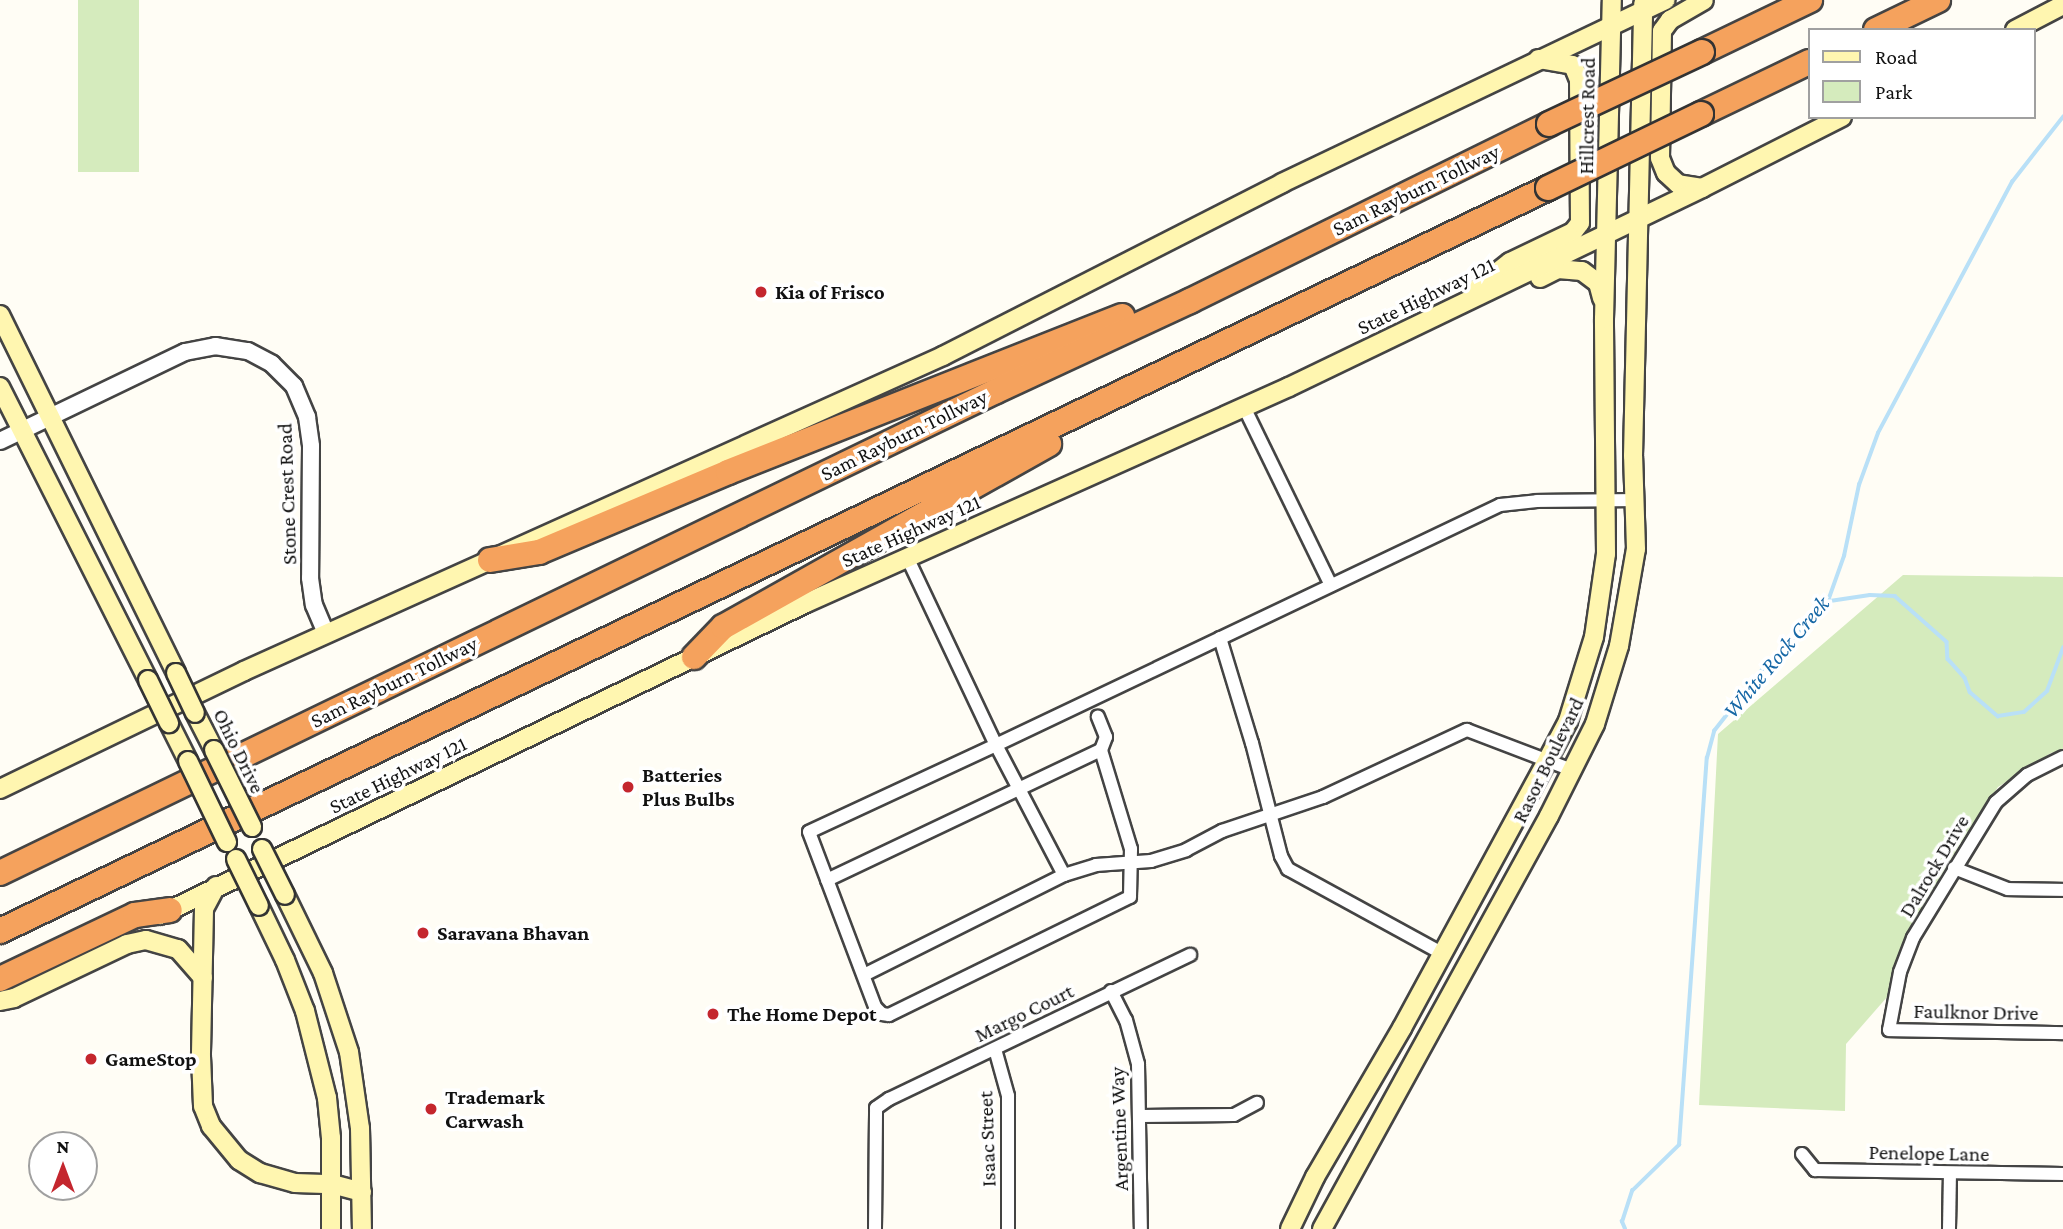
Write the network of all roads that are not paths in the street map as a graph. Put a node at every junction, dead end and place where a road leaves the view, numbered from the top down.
1 (1612, 0) edge
2 (1666, 0) edge
3 (1704, 0) edge
4 (1810, 0) edge
5 (1938, 0) edge
6 (2063, 5) edge
7 (1643, 6) edge
8 (1612, 24) junction
9 (1880, 28) edge
10 (2018, 28) edge
11 (1539, 59) junction
12 (1808, 62) edge
13 (1838, 119) edge
14 (1702, 188) junction
15 (1636, 219) junction
16 (1607, 233) junction
17 (1190, 301) junction
18 (1451, 309) junction
19 (1605, 314) junction
20 (0, 315) edge
21 (1173, 367) junction
22 (0, 387) edge
23 (1244, 407) junction
24 (50, 417) junction
25 (22, 431) junction
26 (0, 441) edge
27 (1606, 500) junction
28 (1635, 500) junction
29 (907, 557) junction
30 (490, 560) junction
31 (1331, 585) junction
32 (326, 633) junction
33 (1220, 638) junction
34 (694, 657) junction
35 (1098, 717) dead end
36 (996, 745) junction
37 (1101, 750) junction
38 (2063, 757) edge
39 (1548, 759) junction
40 (1572, 770) junction
41 (1017, 788) junction
42 (0, 789) edge
43 (1271, 815) junction
44 (1130, 864) junction
45 (1954, 868) junction
46 (0, 873) edge
47 (1064, 875) junction
48 (827, 880) junction
49 (216, 886) junction
50 (2063, 890) edge
51 (170, 910) junction
52 (0, 931) edge
53 (1443, 954) junction
54 (1190, 955) dead end
55 (864, 975) junction
56 (203, 978) junction
57 (0, 979) edge
58 (0, 991) edge
59 (1111, 991) junction
60 (0, 1001) edge
61 (1889, 1030) joint
62 (2063, 1033) edge
63 (995, 1049) junction
64 (1257, 1103) dead end
65 (1141, 1116) junction
66 (1801, 1154) dead end
67 (1950, 1173) junction
68 (2063, 1174) edge
69 (332, 1184) junction
70 (362, 1185) junction
71 (331, 1229) edge
72 (362, 1229) edge
73 (875, 1229) edge
74 (1008, 1229) edge
75 (1141, 1229) edge
76 (1290, 1229) edge
77 (1322, 1229) edge
78 (1949, 1229) edge

1 - 8 main road, Hillcrest Road
2 - 7 main road
3 - 14 main road
4 - 17 highway, Sam Rayburn Tollway, bridge
5 - 9 highway
6 - 10 main road
7 - 8 main road
7 - 15 main road
8 - 11 main road
8 - 16 main road, Hillcrest Road
11 - 18 main road
11 - 30 main road
12 - 21 highway, bridge
13 - 14 main road, State Highway 121
14 - 15 main road, State Highway 121
15 - 16 main road, State Highway 121
15 - 28 main road, Rasor Boulevard
16 - 18 main road, State Highway 121
16 - 19 main road, Rasor Boulevard
17 - 30 highway
17 - 46 highway, Sam Rayburn Tollway
18 - 19 main road
18 - 23 main road, State Highway 121
19 - 27 main road, Rasor Boulevard
20 - 24 main road, Ohio Drive
21 - 34 highway
21 - 52 highway
22 - 25 main road
23 - 29 main road, State Highway 121
23 - 31 street
24 - 25 street, Stone Crest Road
24 - 32 street, Stone Crest Road
24 - 70 main road, Ohio Drive, bridge
25 - 26 street, Stone Crest Road
25 - 69 main road, bridge
27 - 28 street
27 - 31 street
27 - 39 main road, Rasor Boulevard
28 - 40 main road, Rasor Boulevard
29 - 34 main road, State Highway 121
29 - 36 street
30 - 32 main road
31 - 33 street
32 - 42 main road
33 - 36 street
33 - 43 street
34 - 49 main road, State Highway 121
35 - 37 street
36 - 41 street
36 - 48 street
37 - 41 street
37 - 44 street
38 - 45 street, Dalrock Drive
39 - 40 street
39 - 43 street
39 - 53 main road, Rasor Boulevard
40 - 77 main road, Rasor Boulevard
41 - 47 street
41 - 48 street
43 - 44 street
43 - 53 street
44 - 47 street
44 - 55 street
45 - 50 street
45 - 61 street, Dalrock Drive
47 - 55 street
48 - 55 street
49 - 51 main road, State Highway 121
49 - 56 main road
51 - 57 highway
51 - 58 main road, State Highway 121
53 - 76 main road, Rasor Boulevard
54 - 59 street, Margo Court
56 - 60 main road
56 - 69 main road
59 - 63 street, Margo Court
59 - 65 street, Argentine Way
61 - 62 street, Faulknor Drive
63 - 73 street, Margo Court
63 - 74 street, Isaac Street
64 - 65 street
65 - 75 street, Argentine Way
66 - 67 street, Penelope Lane
67 - 68 street, Penelope Lane
67 - 78 street
69 - 70 main road
69 - 71 main road
70 - 72 main road, Ohio Drive

